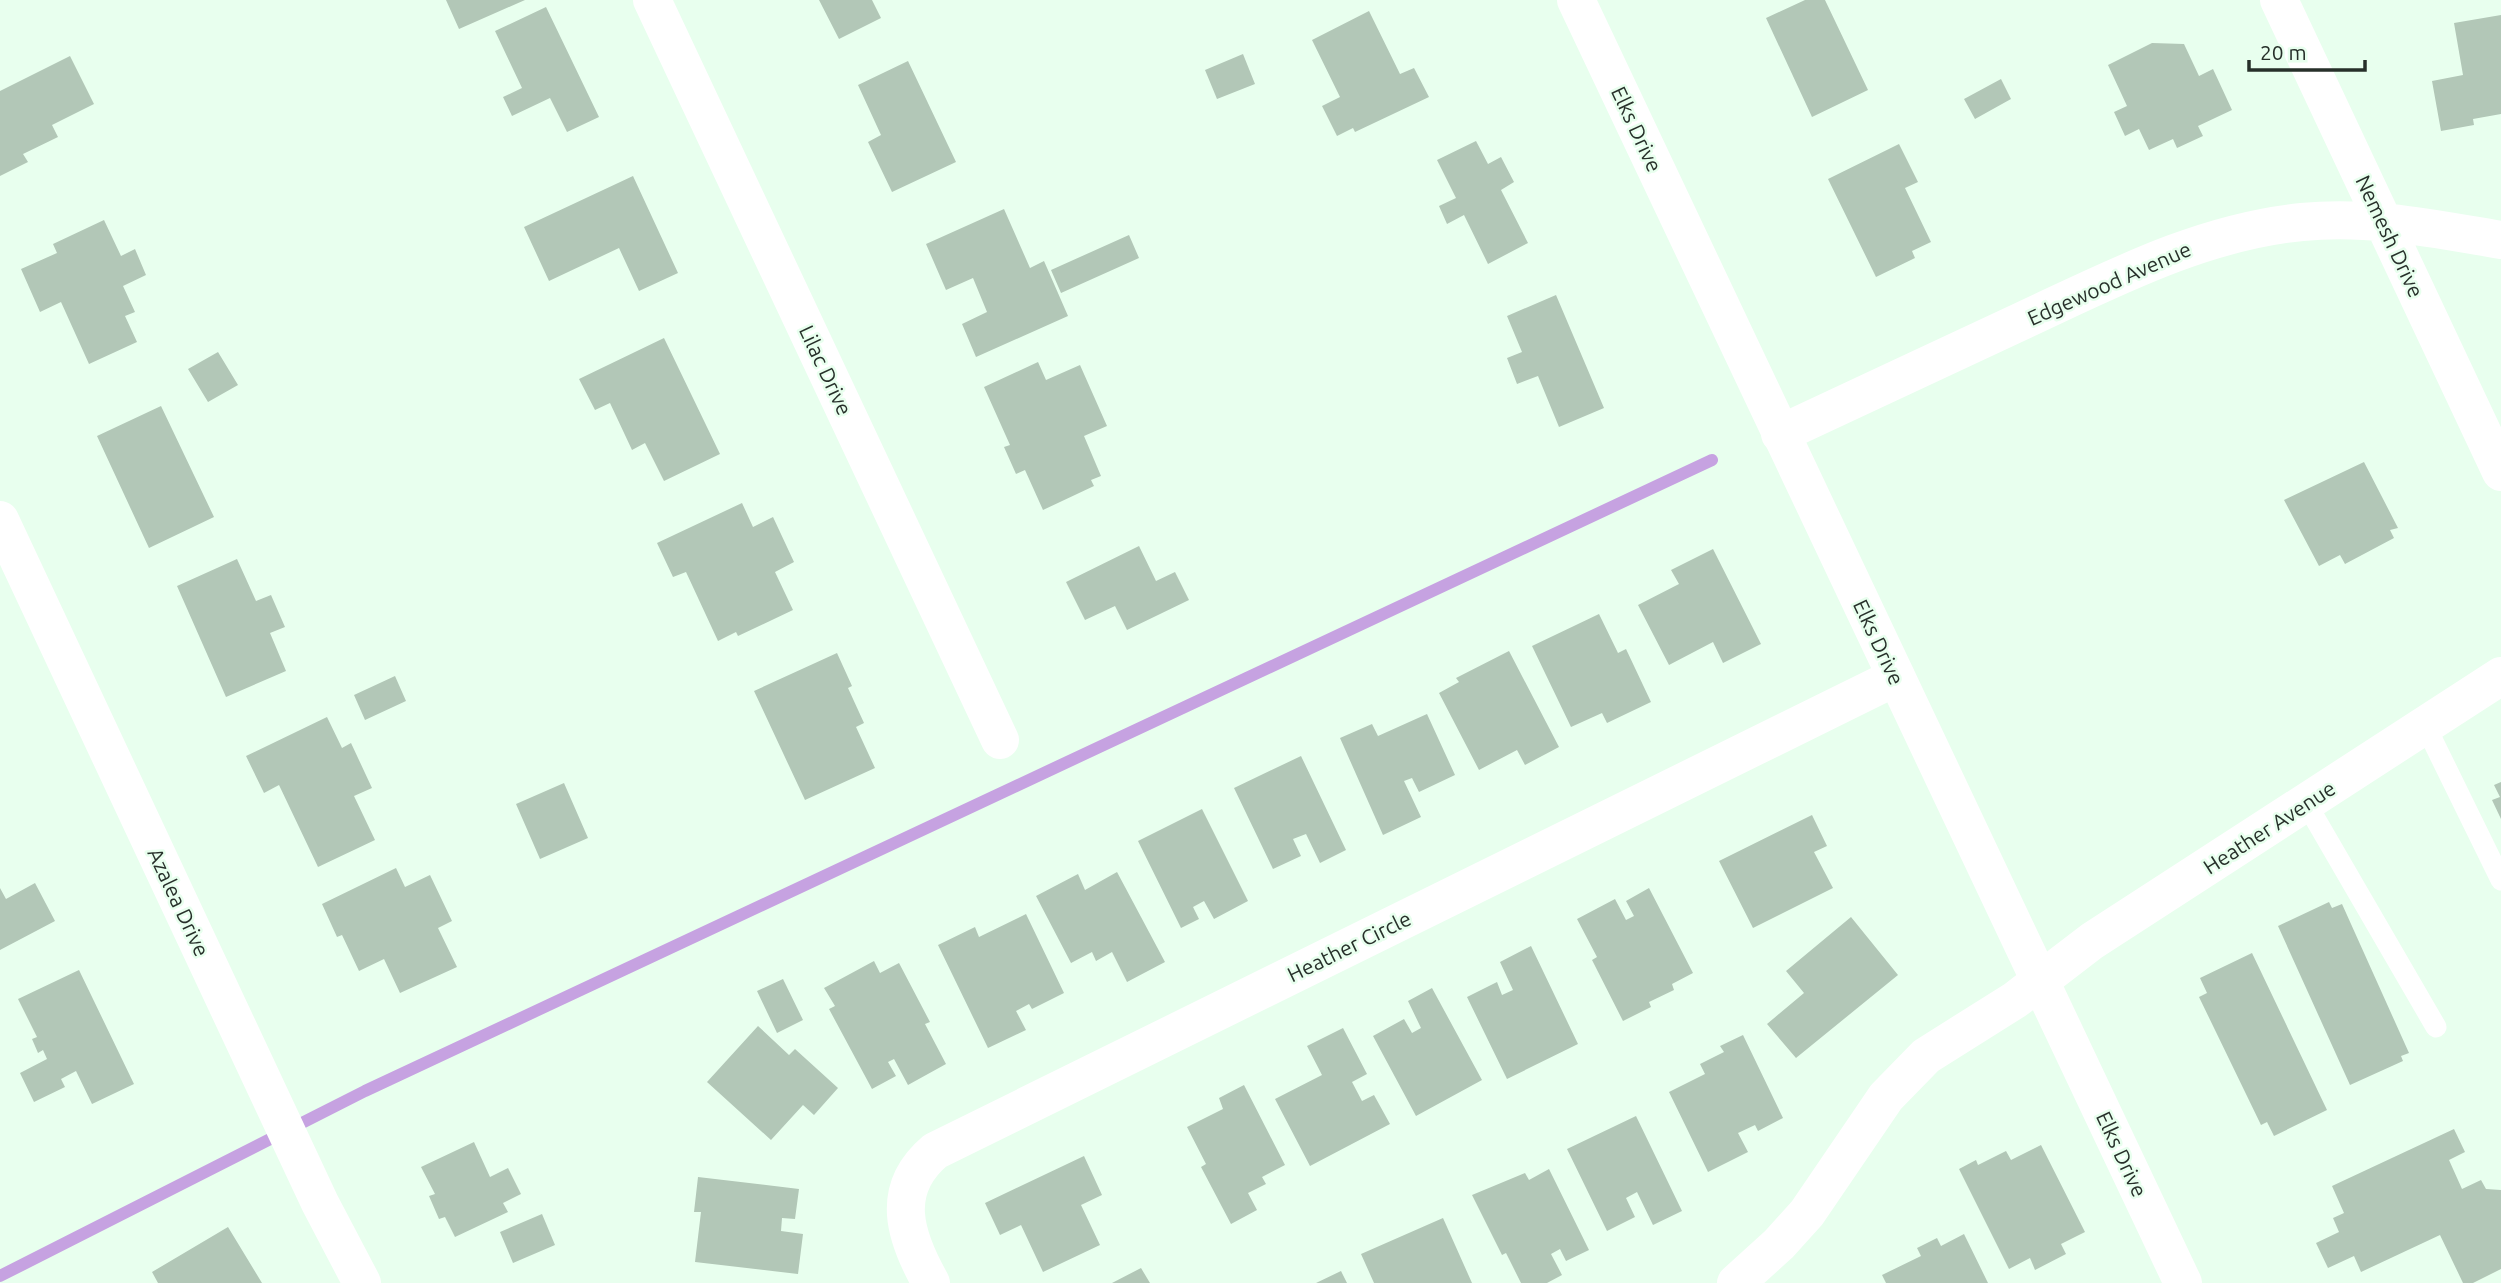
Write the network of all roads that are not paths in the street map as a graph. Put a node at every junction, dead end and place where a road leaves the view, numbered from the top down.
1 (652, 0) edge
2 (1576, 0) edge
3 (2279, 0) edge
4 (2384, 222) junction
5 (2501, 240) edge
6 (1780, 434) junction
7 (2501, 472) edge
8 (0, 520) edge
9 (2501, 676) edge
10 (1896, 677) junction
11 (2425, 725) junction
12 (1000, 740) dead end
13 (2306, 803) junction
14 (2501, 880) edge
15 (2040, 982) junction
16 (2436, 1027) dead end
17 (362, 1283) edge
18 (931, 1283) edge
19 (1736, 1283) edge
20 (2183, 1283) edge

1 - 12 street, Lilac Drive
2 - 6 street, Elks Drive
3 - 4 street, Nemesh Drive
4 - 5 street, Edgewood Avenue
4 - 6 street, Edgewood Avenue
4 - 7 street, Nemesh Drive
6 - 10 street, Elks Drive
8 - 17 street, Azalea Drive
9 - 11 street, Heather Avenue
10 - 15 street, Elks Drive
10 - 18 street, Heather Circle
11 - 13 street, Heather Avenue
11 - 14 lane
13 - 15 street, Heather Avenue
13 - 16 lane
15 - 19 street
15 - 20 street, Elks Drive

